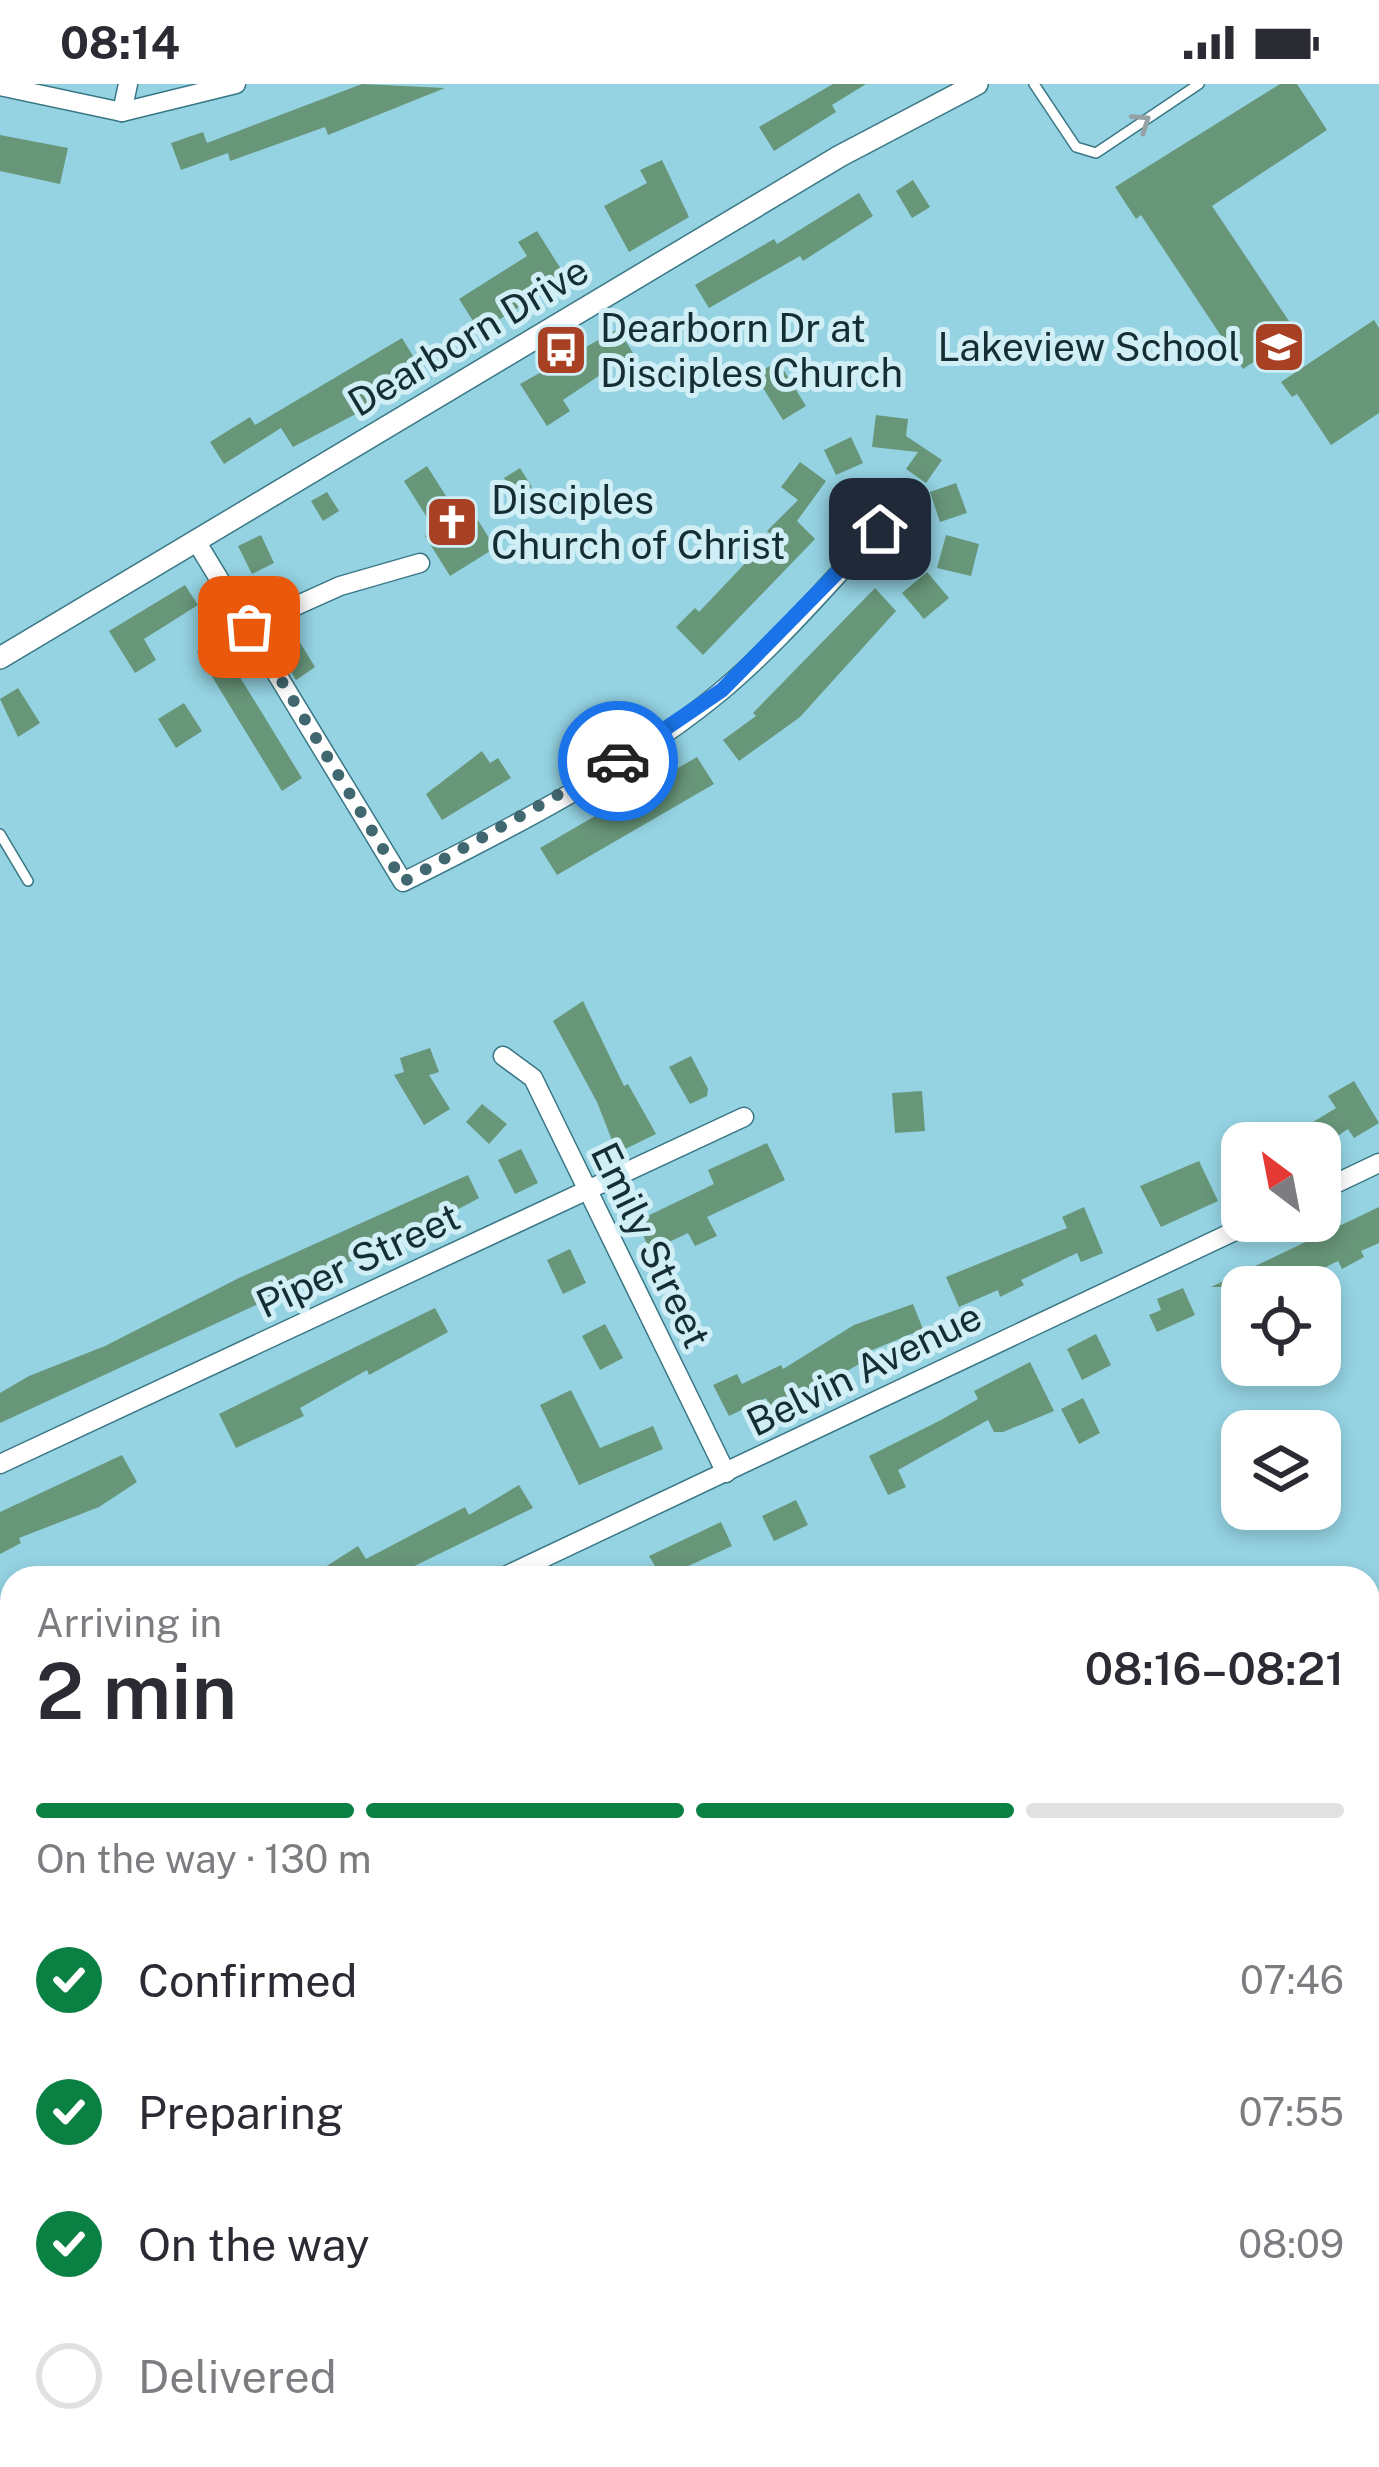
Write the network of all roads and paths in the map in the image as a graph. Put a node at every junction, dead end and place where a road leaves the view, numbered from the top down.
1 (128, 84) edge
2 (236, 84) edge
3 (977, 84) edge
4 (1034, 84) edge
5 (1199, 84) edge
6 (0, 86) edge
7 (122, 112) junction
8 (880, 529) dead end
9 (196, 541) junction
10 (420, 563) dead end
11 (249, 627) junction
12 (0, 658) edge
13 (0, 834) edge
14 (28, 880) dead end
15 (503, 1056) dead end
16 (744, 1117) dead end
17 (1379, 1163) edge
18 (1341, 1181) edge
19 (589, 1194) junction
20 (1221, 1238) edge
21 (0, 1464) edge
22 (726, 1473) junction
23 (542, 1566) edge

1 - 7 street
2 - 7 street
3 - 9 street, Dearborn Drive
4 -> 5 lane
6 - 7 street
8 - 11 street
9 - 11 street
9 - 12 street, Dearborn Drive
10 - 11 street
13 - 14 lane
15 - 19 street, Emily Street
16 - 19 street, Piper Street
17 - 18 street
19 - 21 street, Piper Street
19 - 22 street, Emily Street
20 - 22 street, Belvin Avenue
22 - 23 street, Belvin Avenue

